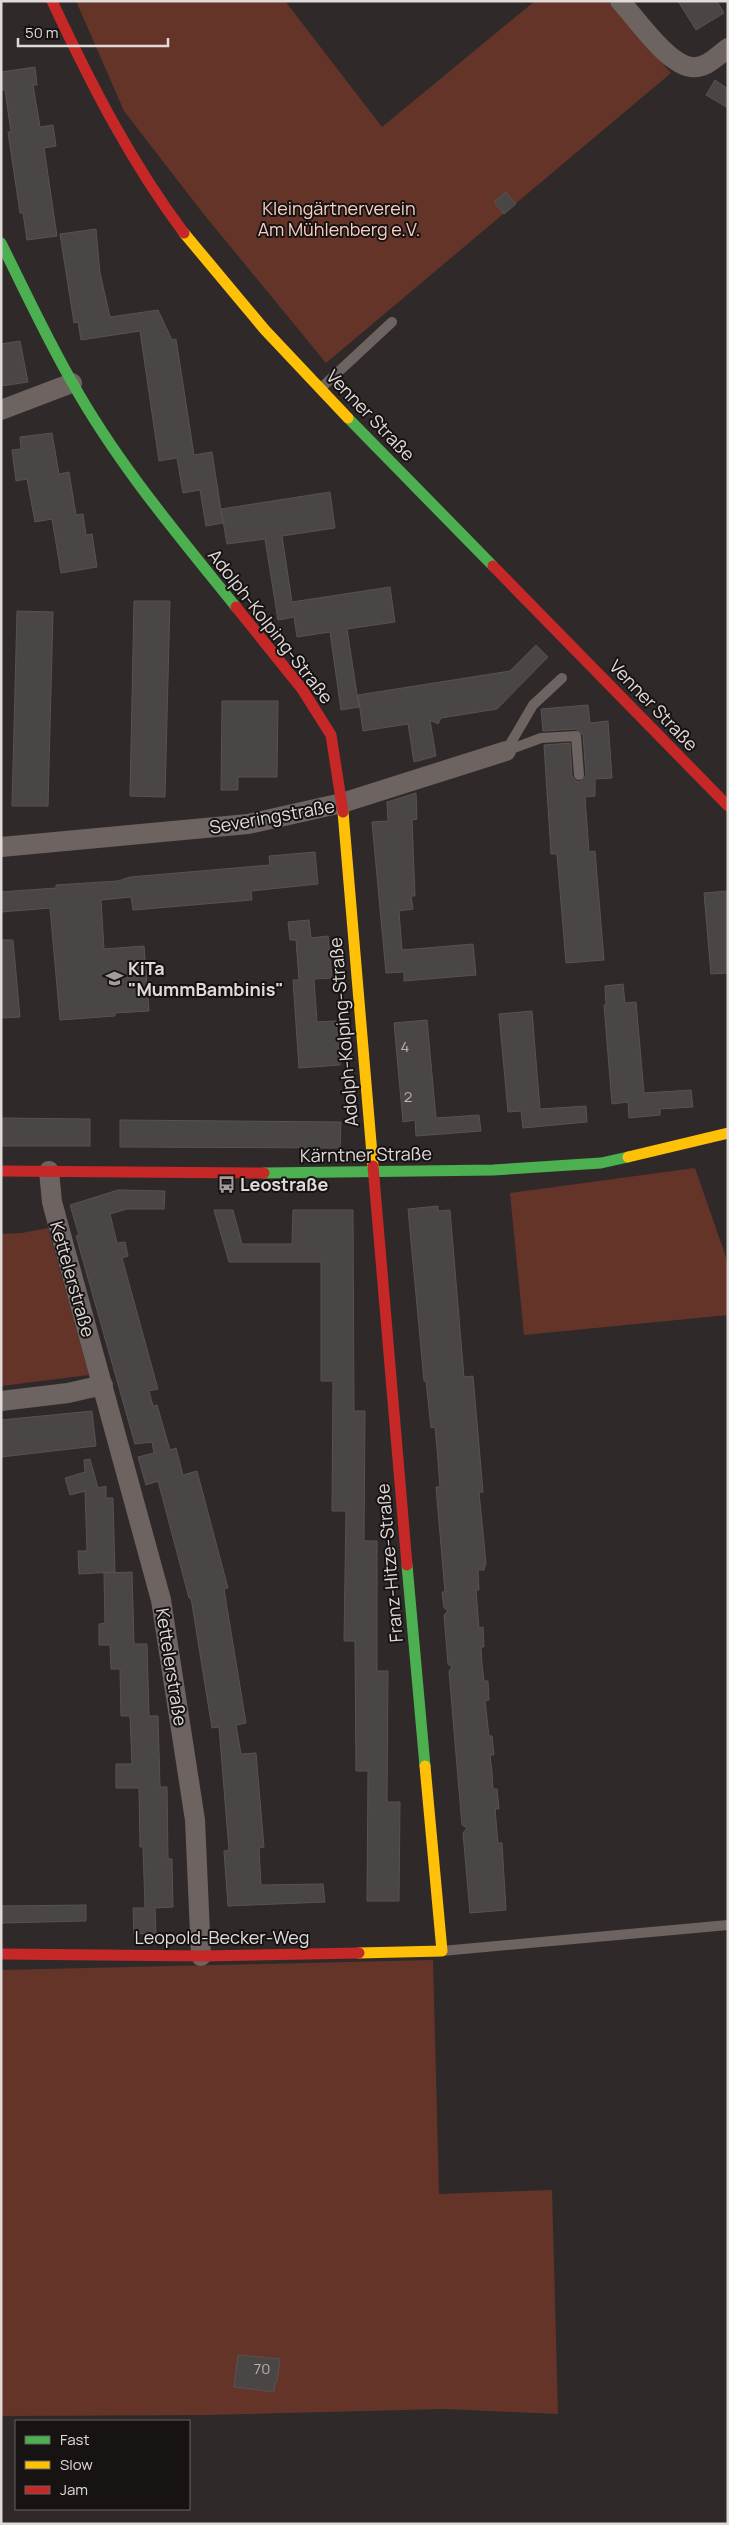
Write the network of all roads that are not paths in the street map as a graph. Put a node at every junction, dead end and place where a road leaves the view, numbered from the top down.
1 (52, 1) edge
2 (620, 1) edge
3 (728, 48) edge
4 (1, 242) edge
5 (392, 322) dead end
6 (72, 382) junction
7 (321, 389) junction
8 (1, 410) edge
9 (562, 678) dead end
10 (506, 751) junction
11 (578, 775) dead end
12 (342, 803) junction
13 (728, 806) edge
14 (1, 847) edge
15 (728, 1133) edge
16 (1, 1170) edge
17 (49, 1171) junction
18 (373, 1172) junction
19 (103, 1386) junction
20 (1, 1400) edge
21 (728, 1925) edge
22 (442, 1951) junction
23 (1, 1954) edge
24 (201, 1956) junction

1 - 7 street, Venner Straße
2 - 3 street
4 - 6 street, Adolph-Kolping-Straße
5 - 7 lane
6 - 8 street
6 - 12 street, Adolph-Kolping-Straße
7 - 13 street, Venner Straße
9 - 10 lane
10 - 11 lane
10 - 12 street, Severingstraße
12 - 14 street, Severingstraße
12 - 18 street, Adolph-Kolping-Straße
15 - 18 street, Kärntner Straße
16 - 17 street, Kärntner Straße
17 - 18 street, Kärntner Straße
17 - 19 street, Kettelerstraße
18 - 22 street, Franz-Hitze-Straße
19 - 20 street
19 - 24 street, Kettelerstraße
21 - 22 lane
22 - 24 street, Leopold-Becker-Weg
23 - 24 street, Leopold-Becker-Weg

